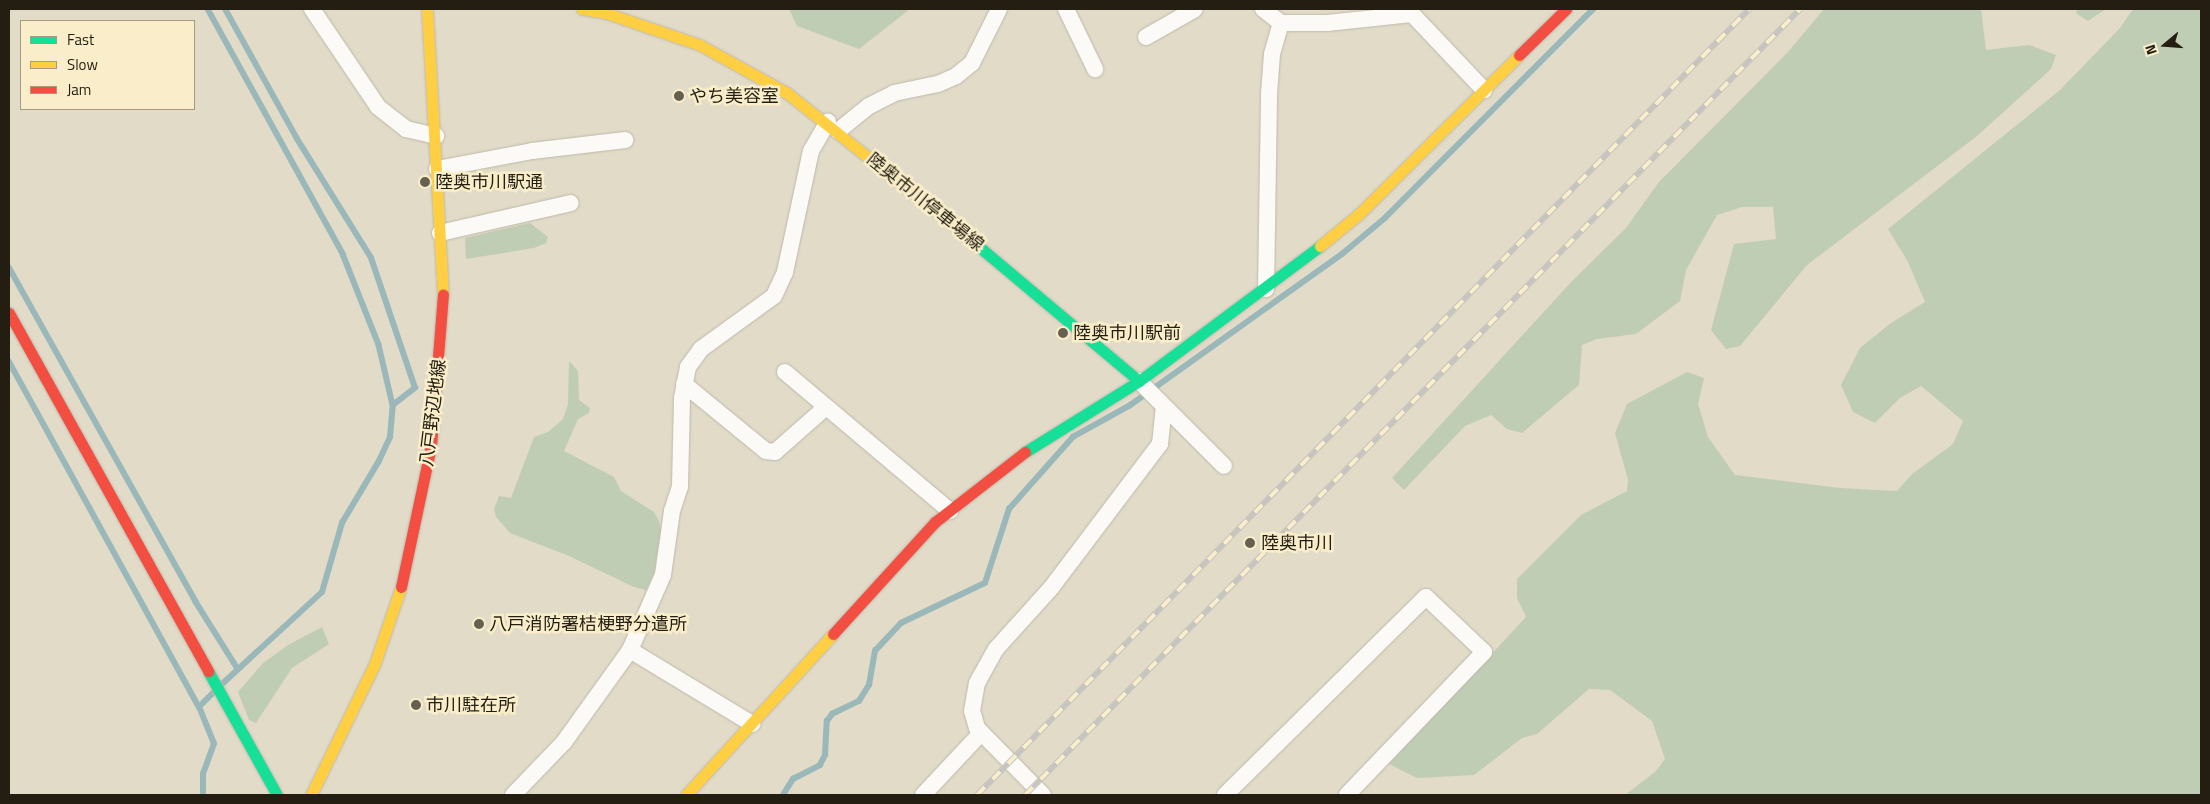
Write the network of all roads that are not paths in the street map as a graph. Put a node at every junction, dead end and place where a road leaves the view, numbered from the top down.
1 (312, 9) edge
2 (427, 9) edge
3 (582, 9) edge
4 (999, 9) edge
5 (1066, 9) edge
6 (1195, 9) edge
7 (1263, 9) edge
8 (1566, 9) edge
9 (1281, 23) junction
10 (1146, 37) dead end
11 (1095, 69) dead end
12 (1484, 90) junction
13 (833, 126) junction
14 (436, 136) junction
15 (625, 140) dead end
16 (437, 169) junction
17 (571, 203) dead end
18 (440, 233) junction
19 (1266, 289) junction
20 (9, 313) edge
21 (785, 372) dead end
22 (1139, 381) junction
23 (684, 384) junction
24 (826, 407) junction
25 (1164, 407) junction
26 (1224, 466) dead end
27 (950, 511) junction
28 (630, 650) junction
29 (752, 724) junction
30 (981, 733) junction
31 (277, 795) edge
32 (311, 795) edge
33 (513, 795) edge
34 (686, 795) edge
35 (923, 795) edge
36 (1043, 795) edge
37 (1225, 795) edge
38 (1347, 795) edge

1 - 14 street
2 - 14 street, 八戸野辺地線
3 - 13 street, 陸奥市川停車場線
4 - 13 street
5 - 11 street
6 - 10 street
7 - 9 street
8 - 12 street
9 - 12 street
9 - 19 street
12 - 19 street
13 - 22 street, 陸奥市川停車場線
13 - 23 street
14 - 16 street, 八戸野辺地線
15 - 16 street
16 - 18 street, 八戸野辺地線
17 - 18 street
18 - 32 street, 八戸野辺地線
19 - 22 street
20 - 31 street
21 - 24 street
22 - 25 street, 陸奥市川停車場線
22 - 27 street
23 - 24 street
23 - 28 street
24 - 27 street
25 - 26 street, 陸奥市川停車場線
25 - 30 street
27 - 29 street
28 - 29 street
28 - 33 street
29 - 34 street
30 - 35 street
30 - 36 street
37 - 38 street

